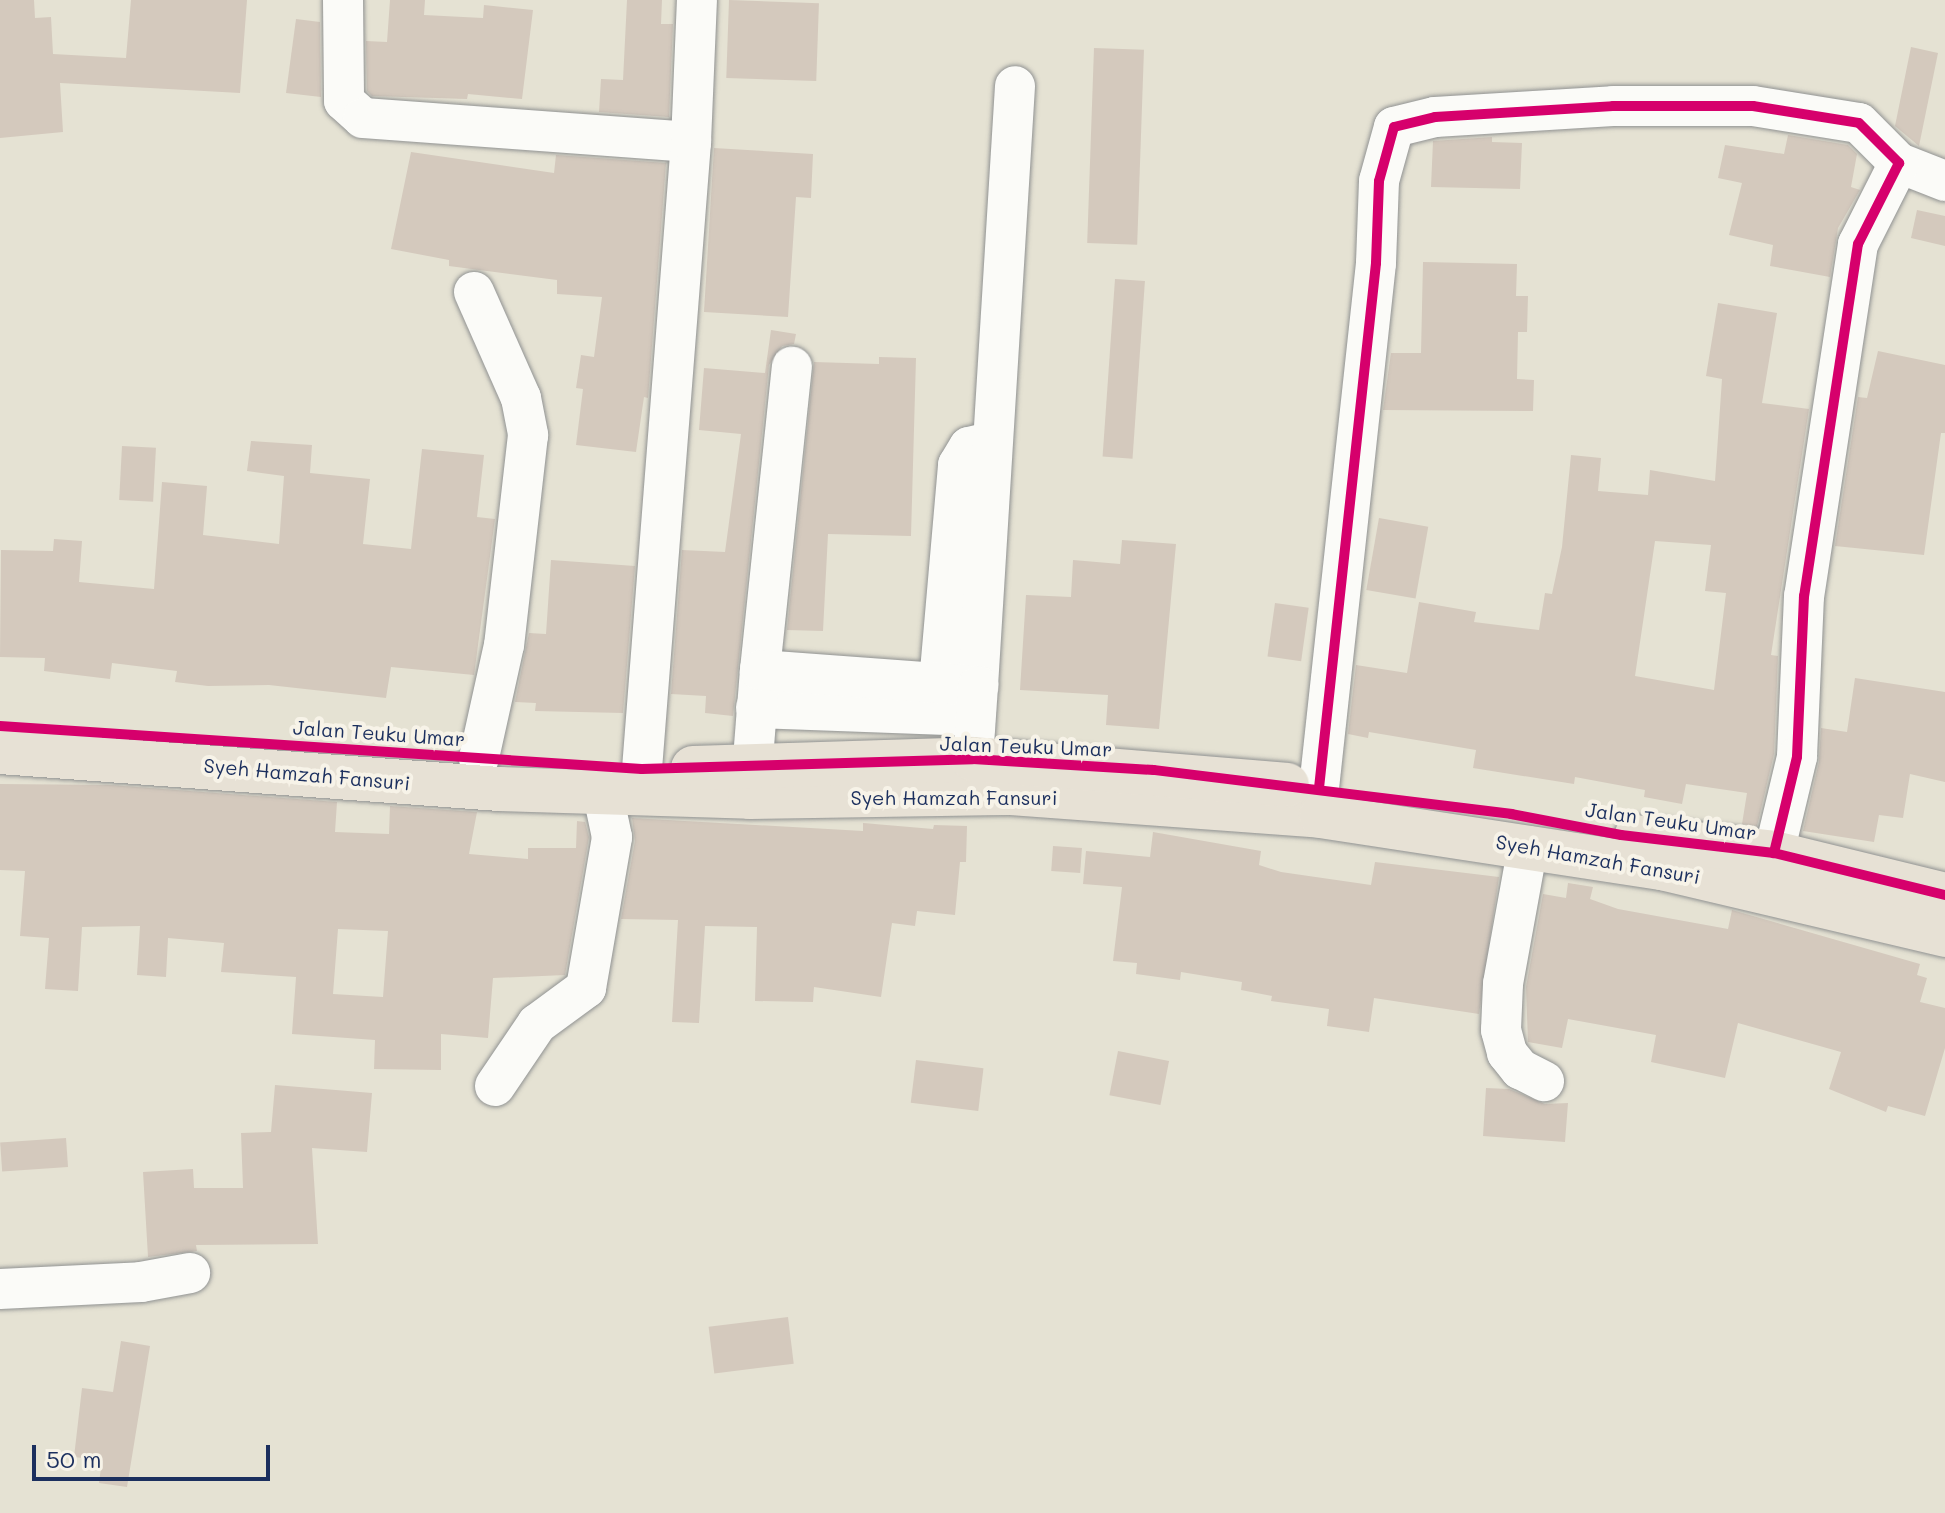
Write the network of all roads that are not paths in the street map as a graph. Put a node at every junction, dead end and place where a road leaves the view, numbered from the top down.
1 (343, 0) edge
2 (697, 0) edge
3 (1015, 86) dead end
4 (691, 142) junction
5 (1899, 163) junction
6 (1945, 181) edge
7 (474, 292) dead end
8 (792, 367) dead end
9 (991, 442) junction
10 (939, 683) junction
11 (758, 689) junction
12 (977, 701) junction
13 (0, 726) edge
14 (0, 752) edge
15 (479, 758) junction
16 (973, 759) junction
17 (642, 769) junction
18 (751, 782) junction
19 (1319, 788) junction
20 (602, 790) junction
21 (1528, 846) junction
22 (1774, 853) junction
23 (1945, 895) edge
24 (1945, 935) edge
25 (1544, 1081) dead end
26 (495, 1086) dead end
27 (190, 1273) dead end
28 (0, 1289) edge

1 - 4 street
2 - 4 street
3 - 9 street
4 - 17 street
5 - 6 street
5 - 19 street
5 - 22 street
7 - 15 street
8 - 11 street
9 - 10 street
9 - 12 street
10 - 11 street
10 - 12 street
11 - 12 street
11 - 18 street
12 - 16 street
13 - 15 highway, Jalan Teuku Umar
14 - 20 highway, Syeh Hamzah Fansuri
15 - 17 highway, Jalan Teuku Umar
16 - 18 highway, Jalan Teuku Umar
16 - 19 highway, Jalan Teuku Umar
17 - 18 highway, Jalan Teuku Umar
18 - 20 highway, Syeh Hamzah Fansuri
18 - 21 highway, Syeh Hamzah Fansuri
19 - 22 highway, Jalan Teuku Umar
20 - 26 street
21 - 24 highway, Syeh Hamzah Fansuri
21 - 25 street
22 - 23 highway, Jalan Teuku Umar
27 - 28 street

